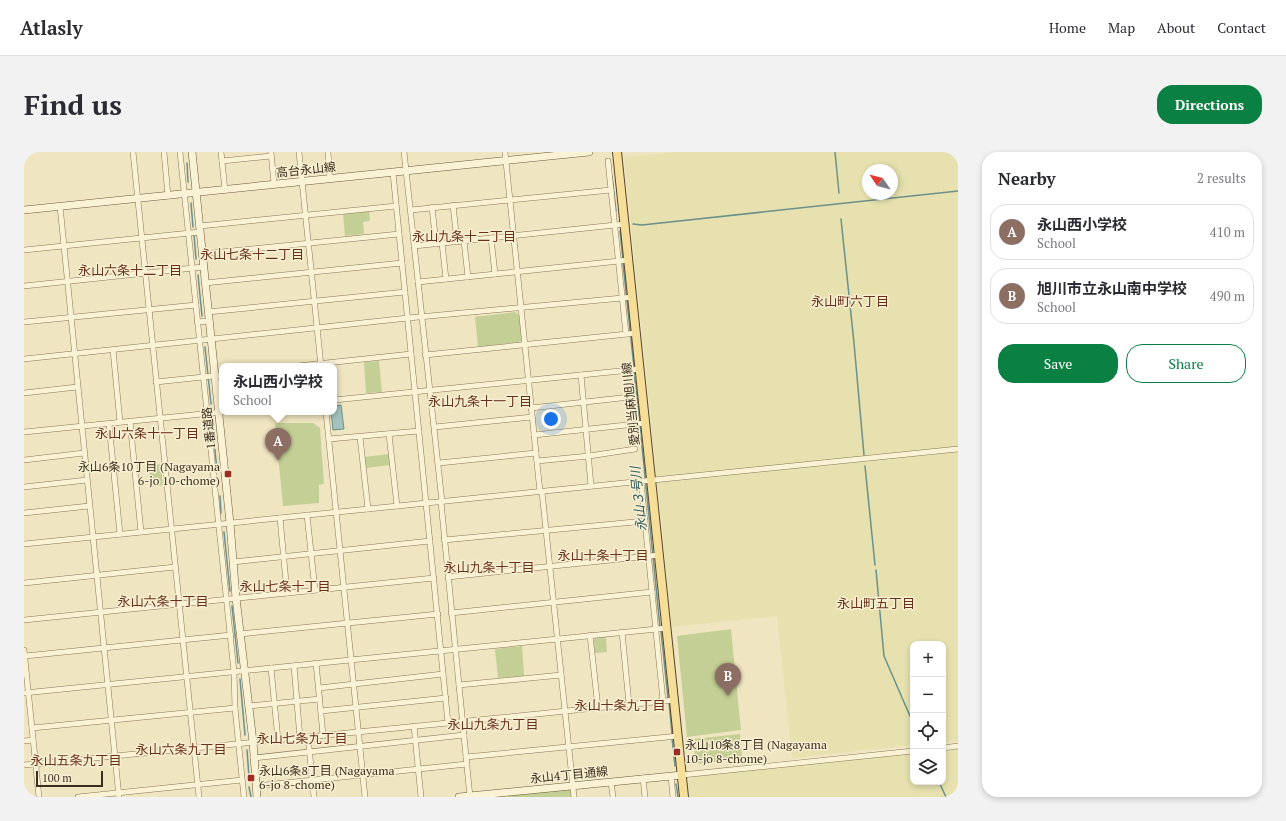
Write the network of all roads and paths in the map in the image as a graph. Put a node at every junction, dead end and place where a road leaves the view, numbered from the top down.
1 (133, 152) edge
2 (164, 152) edge
3 (180, 152) edge
4 (192, 152) edge
5 (221, 152) edge
6 (299, 152) edge
7 (328, 152) edge
8 (404, 152) edge
9 (505, 152) edge
10 (590, 152) edge
11 (617, 152) edge
12 (271, 154) edge
13 (505, 160) junction
14 (222, 161) junction
15 (608, 161) dead end
16 (406, 171) junction
17 (393, 172) junction
18 (330, 179) junction
19 (302, 181) junction
20 (274, 184) junction
21 (225, 190) junction
22 (611, 190) junction
23 (196, 192) junction
24 (184, 194) junction
25 (168, 196) junction
26 (138, 199) junction
27 (510, 200) junction
28 (453, 205) junction
29 (60, 206) junction
30 (396, 206) junction
31 (432, 208) junction
32 (24, 210) edge
33 (411, 210) junction
34 (306, 215) junction
35 (625, 224) junction
36 (615, 225) junction
37 (200, 229) junction
38 (189, 233) junction
39 (399, 234) junction
40 (514, 236) junction
41 (142, 238) junction
42 (491, 238) junction
43 (464, 241) junction
44 (457, 242) junction
45 (308, 243) junction
46 (442, 243) junction
47 (436, 244) junction
48 (64, 246) junction
49 (414, 246) junction
50 (24, 250) edge
51 (202, 254) junction
52 (624, 261) junction
53 (402, 263) junction
54 (203, 267) junction
55 (192, 269) junction
56 (517, 272) junction
57 (312, 273) junction
58 (146, 274) junction
59 (495, 274) junction
60 (468, 277) junction
61 (446, 279) junction
62 (67, 281) junction
63 (418, 282) junction
64 (205, 283) junction
65 (24, 286) edge
66 (405, 292) junction
67 (627, 297) junction
68 (314, 301) junction
69 (196, 305) junction
70 (521, 308) junction
71 (149, 309) junction
72 (208, 312) junction
73 (71, 318) junction
74 (408, 318) junction
75 (422, 318) junction
76 (209, 321) junction
77 (24, 322) edge
78 (197, 322) junction
79 (317, 328) junction
80 (631, 334) junction
81 (211, 339) junction
82 (200, 341) junction
83 (525, 344) junction
84 (153, 345) junction
85 (113, 350) junction
86 (74, 354) junction
87 (411, 354) junction
88 (426, 355) junction
89 (24, 359) edge
90 (321, 363) edge
91 (337, 363) edge
92 (636, 369) junction
93 (219, 375) edge
94 (580, 375) junction
95 (208, 377) junction
96 (528, 380) junction
97 (156, 382) junction
98 (77, 387) junction
99 (430, 391) junction
100 (415, 392) junction
101 (24, 393) edge
102 (630, 397) dead end
103 (337, 400) edge
104 (584, 403) junction
105 (531, 408) junction
106 (219, 409) edge
107 (219, 412) edge
108 (207, 413) junction
109 (220, 415) edge
110 (326, 415) edge
111 (532, 416) junction
112 (160, 418) junction
113 (130, 421) junction
114 (120, 422) junction
115 (641, 423) junction
116 (109, 424) junction
117 (81, 426) junction
118 (435, 427) junction
119 (586, 429) junction
120 (419, 430) junction
121 (24, 432) edge
122 (389, 434) junction
123 (534, 435) junction
124 (360, 437) junction
125 (328, 440) junction
126 (634, 449) dead end
127 (958, 449) edge
128 (84, 453) junction
129 (536, 453) junction
130 (589, 456) junction
131 (24, 460) edge
132 (537, 462) junction
133 (439, 463) junction
134 (87, 480) junction
135 (652, 480) junction
136 (641, 482) junction
137 (591, 486) junction
138 (24, 487) edge
139 (541, 492) junction
140 (442, 502) junction
141 (426, 503) junction
142 (89, 506) junction
143 (397, 506) junction
144 (368, 509) junction
145 (24, 513) edge
146 (336, 513) junction
147 (307, 515) junction
148 (280, 518) junction
149 (645, 521) junction
150 (230, 523) junction
151 (219, 524) junction
152 (171, 529) junction
153 (546, 530) junction
154 (141, 532) junction
155 (120, 534) junction
156 (92, 537) junction
157 (444, 540) junction
158 (430, 541) junction
159 (24, 544) edge
160 (340, 551) junction
161 (311, 554) junction
162 (653, 556) junction
163 (284, 557) junction
164 (233, 562) junction
165 (550, 566) junction
166 (175, 567) junction
167 (96, 576) junction
168 (448, 577) junction
169 (434, 578) junction
170 (24, 583) edge
171 (343, 586) junction
172 (315, 590) junction
173 (652, 592) junction
174 (287, 593) junction
175 (236, 598) junction
176 (226, 599) junction
177 (554, 602) junction
178 (179, 604) junction
179 (100, 612) junction
180 (451, 613) junction
181 (438, 614) junction
182 (24, 620) edge
183 (347, 624) junction
184 (661, 628) junction
185 (622, 632) junction
186 (240, 634) junction
187 (230, 635) junction
188 (590, 635) junction
189 (557, 638) junction
190 (183, 640) junction
191 (104, 648) junction
192 (455, 649) junction
193 (441, 650) junction
194 (24, 653) edge
195 (351, 660) junction
196 (316, 663) junction
197 (294, 666) junction
198 (25, 668) edge
199 (271, 668) junction
200 (245, 670) junction
201 (234, 672) junction
202 (443, 674) junction
203 (561, 675) junction
204 (187, 676) junction
205 (108, 684) junction
206 (353, 684) junction
207 (459, 685) junction
208 (318, 688) junction
209 (26, 692) edge
210 (446, 698) junction
211 (320, 699) junction
212 (669, 700) junction
213 (297, 701) junction
214 (275, 704) junction
215 (629, 704) junction
216 (249, 706) junction
217 (356, 707) junction
218 (235, 708) junction
219 (598, 708) junction
220 (321, 711) junction
221 (565, 711) junction
222 (190, 713) junction
223 (31, 716) junction
224 (24, 717) edge
225 (111, 721) junction
226 (463, 721) junction
227 (448, 722) junction
228 (414, 726) junction
229 (32, 728) junction
230 (358, 732) junction
231 (323, 735) junction
232 (464, 735) junction
233 (674, 736) junction
234 (308, 737) junction
235 (300, 738) junction
236 (33, 740) junction
237 (278, 740) junction
238 (415, 740) junction
239 (24, 741) edge
240 (253, 742) junction
241 (239, 744) junction
242 (360, 746) junction
243 (958, 746) edge
244 (568, 747) junction
245 (194, 748) junction
246 (946, 748) edge
247 (309, 751) junction
248 (910, 751) edge
249 (115, 756) junction
250 (466, 757) junction
251 (253, 758) junction
252 (36, 764) junction
253 (467, 764) junction
254 (24, 765) edge
255 (418, 769) junction
256 (682, 775) junction
257 (363, 776) junction
258 (671, 776) junction
259 (643, 778) junction
260 (242, 780) junction
261 (312, 781) junction
262 (611, 782) junction
263 (197, 785) junction
264 (572, 785) junction
265 (256, 786) junction
266 (119, 795) edge
267 (470, 796) edge
268 (39, 797) edge
269 (78, 797) edge
270 (199, 797) edge
271 (244, 797) edge
272 (257, 797) edge
273 (314, 797) edge
274 (365, 797) edge
275 (421, 797) edge
276 (459, 797) edge
277 (574, 797) edge
278 (613, 797) edge
279 (645, 797) edge
280 (673, 797) edge
281 (684, 797) edge

1 - 26 street
2 - 25 street
3 - 24 street
4 - 23 street, 1番道路
5 - 14 street
6 - 19 street
7 - 18 street
8 - 16 street
9 - 13 street
10 - 13 street, 高台永山線
11 - 35 main road, 愛別当麻旭川線
12 - 14 street
12 - 20 street
13 - 16 street, 高台永山線
13 - 27 street
14 - 21 street
15 - 22 street
16 - 17 street, 高台永山線
16 - 33 street
17 - 18 street, 高台永山線
17 - 30 street
18 - 19 street, 高台永山線
19 - 20 street, 高台永山線
19 - 34 street
20 - 21 street, 高台永山線
21 - 23 street, 高台永山線
22 - 27 street
22 - 36 street
23 - 24 street, 高台永山線
23 - 37 street, 1番道路
24 - 25 street, 高台永山線
24 - 38 street
25 - 26 street, 高台永山線
26 - 29 street, 高台永山線
26 - 41 street
27 - 28 street
27 - 40 street
28 - 31 street
28 - 44 street
29 - 32 street, 高台永山線
29 - 48 street
30 - 34 street
30 - 39 street
31 - 33 street
31 - 47 street
33 - 49 street
34 - 37 street
34 - 45 street
35 - 36 street
35 - 52 main road, 愛別当麻旭川線
36 - 40 street
36 - 52 street
37 - 38 street
37 - 51 street, 1番道路
38 - 41 street
38 - 55 street
39 - 45 street
39 - 53 street
40 - 42 street
40 - 56 street
41 - 48 street
41 - 58 street
42 - 43 street
42 - 59 street
43 - 44 street
43 - 60 street
44 - 46 street
45 - 51 street
45 - 57 street
46 - 47 street
46 - 61 street
47 - 49 street
48 - 50 street
48 - 62 street
49 - 63 street
51 - 54 street, 1番道路
52 - 56 street
52 - 67 main road, 愛別当麻旭川線
53 - 57 street
53 - 66 street
54 - 55 street
54 - 64 street, 1番道路
55 - 58 street
55 - 69 street
56 - 59 street
56 - 70 street
57 - 64 street
57 - 68 street
58 - 62 street
58 - 71 street
59 - 60 street
60 - 61 street
61 - 63 street
62 - 65 street
62 - 73 street
63 - 75 street
64 - 72 street, 1番道路
66 - 68 street
66 - 74 street
67 - 70 street
67 - 80 main road, 愛別当麻旭川線
68 - 72 street
68 - 79 street
69 - 71 street
69 - 78 street
70 - 75 street
70 - 83 street
71 - 73 street
71 - 84 street
72 - 76 street, 1番道路
73 - 77 street
73 - 86 street
74 - 75 street
74 - 79 street
74 - 87 street
75 - 88 street
76 - 78 street
76 - 81 street, 1番道路
78 - 82 street
79 - 81 street
79 - 90 street
80 - 83 street
80 - 92 main road, 愛別当麻旭川線
81 - 82 street
81 - 95 street, 1番道路
82 - 84 street
82 - 95 street
83 - 88 street
83 - 96 street
84 - 85 street
84 - 97 street
85 - 86 street
85 - 114 street
86 - 89 street
86 - 98 street
87 - 91 street
87 - 100 street
88 - 99 street
92 - 94 street
92 - 115 main road, 愛別当麻旭川線
93 - 95 street
94 - 96 street
94 - 104 street
95 - 97 street
95 - 106 street, 1番道路
95 - 108 street
96 - 99 street
96 - 105 street
97 - 112 street
98 - 101 street
98 - 117 street
99 - 100 street
99 - 118 street
100 - 103 street
100 - 120 street
102 - 104 street
104 - 105 street
104 - 119 street
105 - 111 street
107 - 108 street
108 - 112 street
108 - 151 street
109 - 150 street, 1番道路
110 - 125 street
111 - 118 street
111 - 123 street
112 - 113 street
112 - 152 street
113 - 114 street
113 - 154 street
114 - 116 street
115 - 119 street
115 - 135 main road, 愛別当麻旭川線
116 - 117 street
116 - 155 street
117 - 121 street
117 - 128 street
118 - 133 street
119 - 123 street
119 - 130 street
120 - 122 street
120 - 141 street
122 - 124 street
122 - 143 street
123 - 129 street
124 - 125 street
124 - 144 street
125 - 146 street
126 - 130 street
127 - 135 street
128 - 131 street
128 - 134 street
129 - 132 street
129 - 133 street
130 - 132 street
130 - 137 street
132 - 139 street
133 - 140 street
134 - 138 street
134 - 142 street
135 - 136 street
135 - 162 main road, 愛別当麻旭川線
136 - 137 street
136 - 149 street
137 - 139 street
139 - 140 street
139 - 153 street
140 - 141 street
140 - 157 street
141 - 143 street
141 - 158 street
142 - 145 street
142 - 156 street
143 - 144 street
144 - 146 street
146 - 147 street
146 - 160 street
147 - 148 street
147 - 161 street
148 - 150 street
148 - 163 street
149 - 153 street
149 - 162 street
150 - 151 street
150 - 164 street, 1番道路
151 - 152 street
151 - 176 street
152 - 154 street
152 - 166 street
153 - 157 street
153 - 165 street
154 - 155 street
155 - 156 street
156 - 159 street
156 - 167 street
157 - 168 street
158 - 160 street
158 - 169 street
160 - 161 street
160 - 171 street
161 - 163 street
161 - 172 street
162 - 165 street
162 - 173 street
162 - 184 main road, 愛別当麻旭川線
163 - 164 street
163 - 174 street
164 - 175 street, 1番道路
165 - 168 street
165 - 177 street
166 - 167 street
166 - 178 street
167 - 170 street
167 - 179 street
168 - 180 street
169 - 171 street
169 - 181 street
171 - 172 street
171 - 183 street
172 - 174 street
173 - 177 street
173 - 184 street
174 - 175 street
175 - 176 street
175 - 186 street, 1番道路
176 - 178 street
176 - 187 street
177 - 180 street
177 - 189 street
178 - 179 street
178 - 190 street
179 - 182 street
179 - 191 street
180 - 192 street
181 - 183 street
181 - 193 street
183 - 186 street
183 - 195 street
184 - 185 street
184 - 212 main road, 愛別当麻旭川線
185 - 188 street
185 - 215 street
186 - 200 street, 1番道路
187 - 190 street
187 - 201 street
188 - 189 street
188 - 219 street
189 - 192 street
189 - 203 street
190 - 191 street
190 - 204 street
191 - 194 street
191 - 205 street
192 - 193 street
192 - 207 street
193 - 195 street
193 - 202 street
194 - 198 street
195 - 196 street
195 - 206 street
196 - 197 street
196 - 208 street
197 - 199 street
197 - 213 street
198 - 209 street
199 - 200 street
199 - 214 street
200 - 201 street
200 - 216 street, 1番道路
201 - 204 street
201 - 218 street
202 - 206 street
202 - 210 street
203 - 207 street
203 - 221 street
204 - 205 street
204 - 222 street
205 - 209 street
205 - 225 street
206 - 208 street
206 - 217 street
207 - 226 street
208 - 211 street
209 - 223 street
210 - 217 street
210 - 227 street
211 - 213 street
211 - 220 street
212 - 215 street
212 - 233 main road, 愛別当麻旭川線
213 - 214 street
213 - 235 street
214 - 216 street
214 - 237 street
215 - 219 street
216 - 240 street, 1番道路
217 - 220 street
217 - 230 street
218 - 222 street
218 - 241 street
219 - 221 street
220 - 231 street
221 - 226 street
221 - 244 street
222 - 225 street
222 - 245 street
223 - 224 street
223 - 229 street
225 - 229 street
225 - 249 street
226 - 227 street
226 - 232 street
227 - 228 street
228 - 230 street
228 - 238 street
229 - 236 street
230 - 231 street
230 - 242 street
231 - 234 street
232 - 238 street
232 - 250 street
233 - 244 street
233 - 256 main road, 愛別当麻旭川線
234 - 235 street
234 - 247 street
235 - 237 street
236 - 239 street
236 - 252 street
237 - 240 street
238 - 242 street
238 - 255 street
240 - 241 street
240 - 251 street, 1番道路
241 - 245 street
241 - 260 street
242 - 247 street
242 - 257 street
243 - 246 street
244 - 250 street
244 - 264 street
245 - 249 street
245 - 263 street
247 - 251 street
247 - 261 street
248 - 256 street
249 - 252 street
249 - 266 street
250 - 253 street
251 - 265 street, 1番道路
252 - 254 street
252 - 268 street
253 - 255 street
253 - 267 street
255 - 257 street
255 - 275 street
256 - 258 street, 永山4丁目通線
256 - 281 main road, 愛別当麻旭川線
257 - 261 street
257 - 274 street
258 - 259 street, 永山4丁目通線
258 - 280 street
259 - 262 street, 永山4丁目通線
259 - 279 street
260 - 263 street
260 - 271 street
261 - 265 street
261 - 273 street
262 - 264 street, 永山4丁目通線
262 - 278 street
263 - 266 street
263 - 270 street
264 - 267 street, 永山4丁目通線
264 - 277 street
265 - 272 street, 1番道路
266 - 269 street
267 - 276 street, 永山4丁目通線

